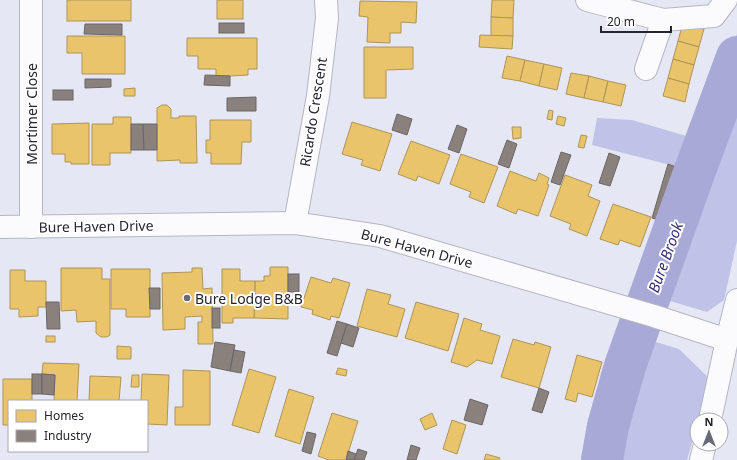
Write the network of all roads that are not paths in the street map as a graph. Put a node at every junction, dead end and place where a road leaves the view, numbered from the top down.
1 (31, 0) edge
2 (326, 0) edge
3 (587, 0) edge
4 (726, 0) edge
5 (663, 20) junction
6 (646, 69) dead end
7 (294, 223) junction
8 (0, 227) edge
9 (31, 227) junction
10 (737, 300) edge
11 (727, 340) junction
12 (712, 412) edge

1 - 9 street, Mortimer Close
2 - 7 street, Ricardo Crescent
3 - 5 street
4 - 5 street
5 - 6 street
7 - 9 street, Bure Haven Drive
7 - 11 street, Bure Haven Drive
8 - 9 street, Bure Haven Drive
10 - 11 street
11 - 12 street

